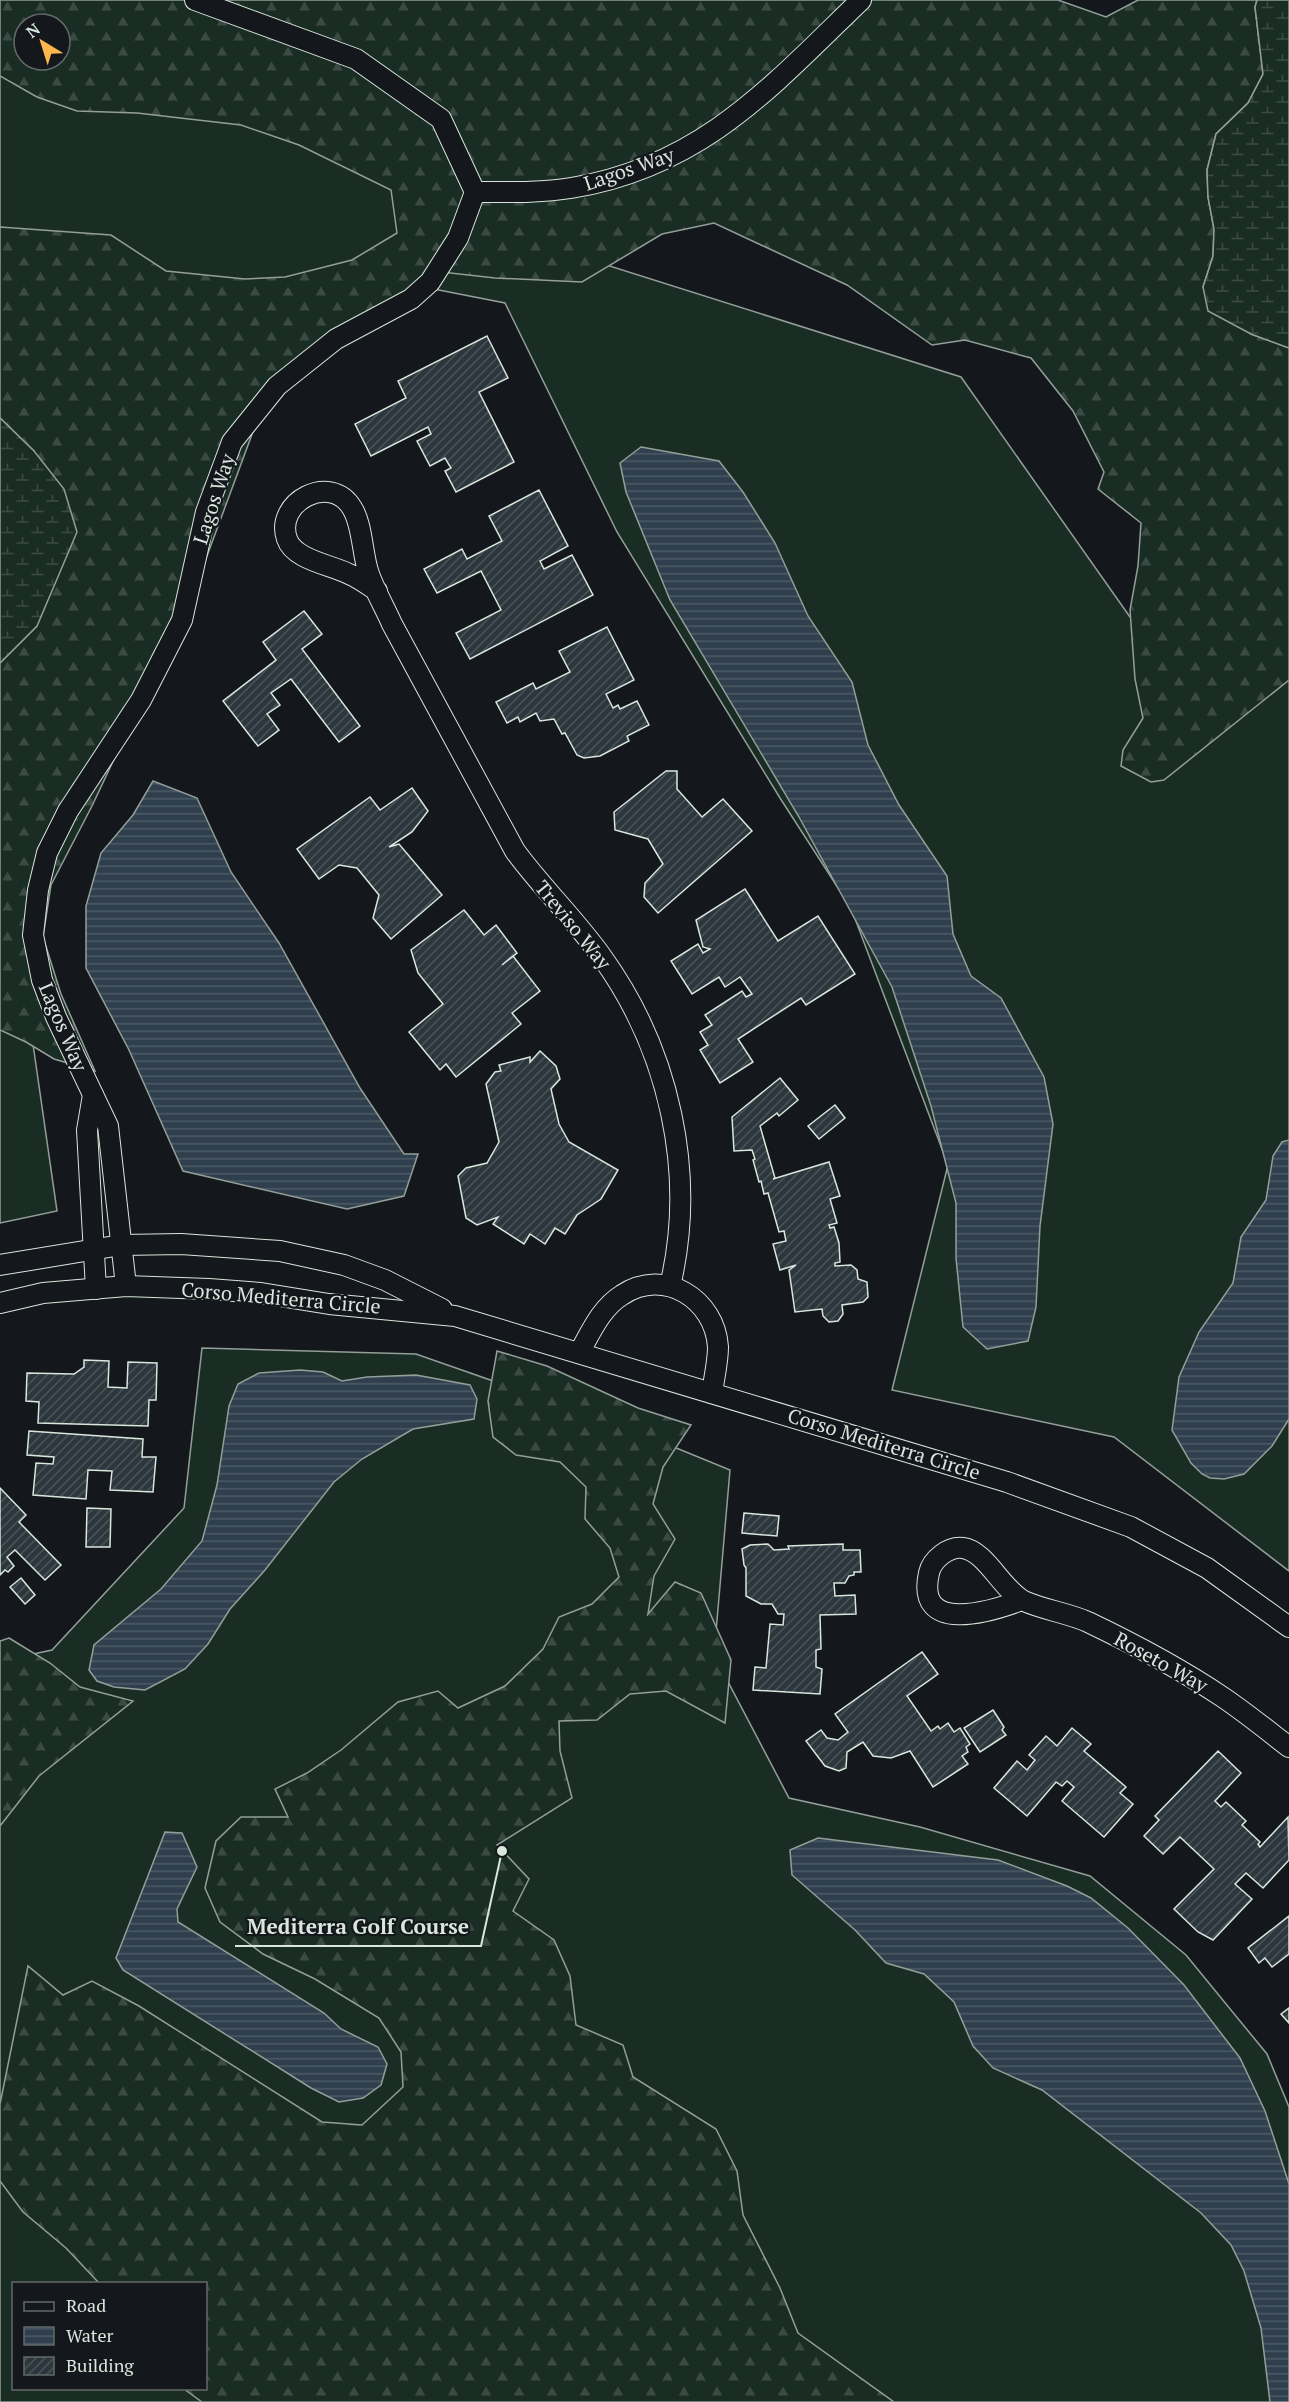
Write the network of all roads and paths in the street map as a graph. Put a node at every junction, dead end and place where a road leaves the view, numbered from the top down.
1 (195, 0) edge
2 (861, 0) edge
3 (475, 192) junction
4 (377, 591) junction
5 (93, 1095) junction
6 (121, 1245) junction
7 (94, 1249) junction
8 (0, 1265) edge
9 (126, 1286) junction
10 (670, 1286) junction
11 (96, 1289) junction
12 (0, 1303) edge
13 (455, 1316) junction
14 (579, 1353) junction
15 (712, 1393) junction
16 (1022, 1600) junction
17 (1289, 1627) edge
18 (1289, 1747) edge

1 - 3 street
2 - 3 street, Lagos Way
3 - 5 street, Lagos Way
4 - 4 street, Treviso Way
4 - 10 street, Treviso Way
5 - 6 street, Lagos Way
5 - 7 street, Lagos Way
6 - 7 street, Corso Mediterra Circle
6 - 9 street, Lagos Way
6 - 13 street, Corso Mediterra Circle
7 - 8 street, Corso Mediterra Circle
7 - 11 street, Lagos Way
9 - 11 street, Corso Mediterra Circle
9 - 13 street, Corso Mediterra Circle
10 - 14 street
10 - 15 street
11 - 12 street, Corso Mediterra Circle
13 - 14 street, Corso Mediterra Circle
14 - 15 street, Corso Mediterra Circle
15 - 17 street, Corso Mediterra Circle
16 - 16 street, Roseto Way
16 - 18 street, Roseto Way

